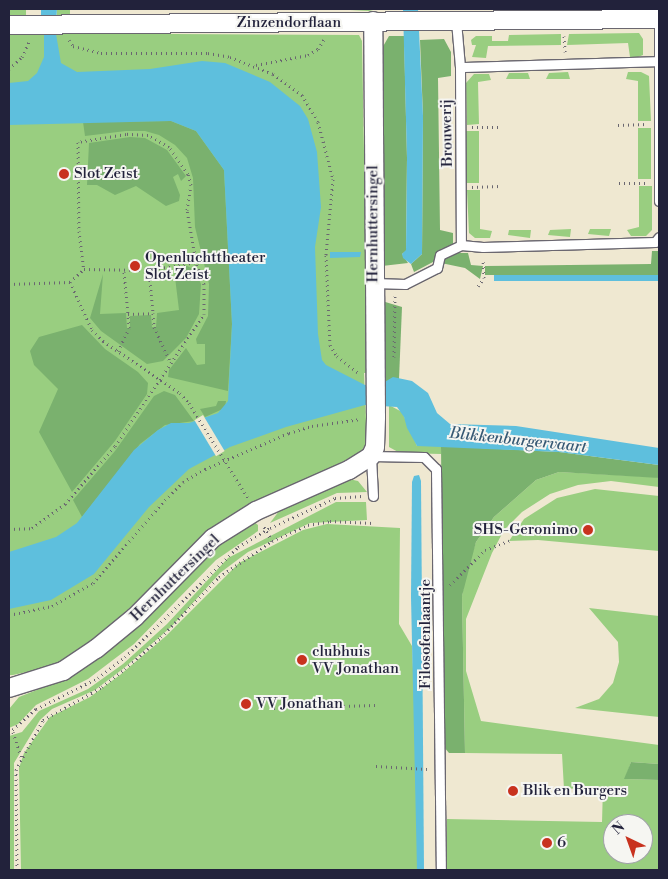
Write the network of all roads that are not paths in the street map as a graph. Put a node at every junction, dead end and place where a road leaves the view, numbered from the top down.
1 (387, 18) edge
2 (659, 19) edge
3 (456, 21) junction
4 (9, 24) edge
5 (659, 25) edge
6 (658, 62) junction
7 (460, 67) junction
8 (658, 124) edge
9 (659, 182) edge
10 (659, 201) edge
11 (659, 237) edge
12 (461, 245) junction
13 (373, 283) junction
14 (371, 456) junction
15 (373, 496) road end
16 (9, 688) edge
17 (441, 870) edge

1 - 3 street, Zinzendorflaan
1 - 4 street, Zinzendorflaan
1 - 13 street, Hernhuttersingel
2 - 3 street, Zinzendorflaan
3 - 7 lane, Brouwerij
5 - 6 lane
6 - 7 lane
6 - 8 lane
7 - 12 lane, Brouwerij
8 - 9 lane
9 - 10 lane
11 - 12 lane
12 - 13 lane
13 - 14 street, Hernhuttersingel
14 - 15 lane, Hernhuttersingel
14 - 16 street, Hernhuttersingel
14 - 17 lane, Filosofenlaantje

